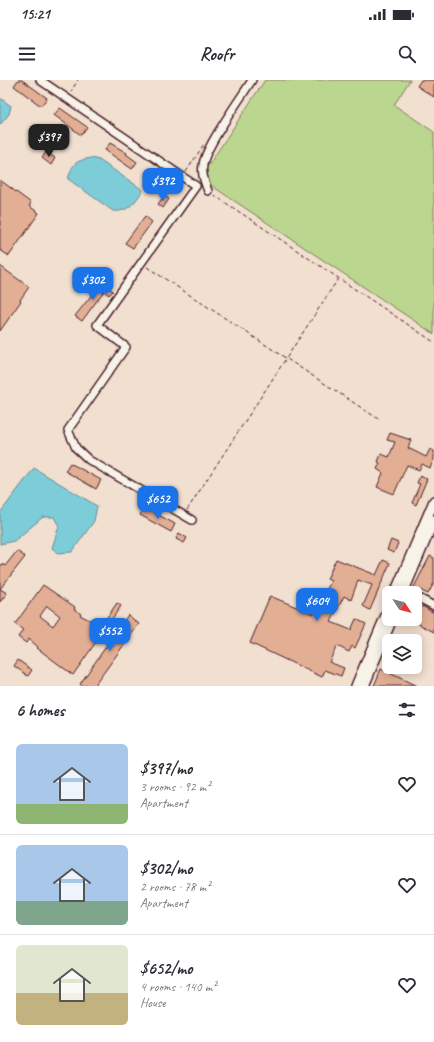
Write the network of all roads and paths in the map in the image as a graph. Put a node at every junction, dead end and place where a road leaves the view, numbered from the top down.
1 (40, 80) edge
2 (78, 80) edge
3 (252, 80) edge
4 (67, 98) junction
5 (196, 186) junction
6 (208, 191) junction
7 (141, 263) junction
8 (338, 279) junction
9 (434, 342) edge
10 (286, 359) junction
11 (380, 420) dead end
12 (434, 501) edge
13 (184, 514) dead end
14 (192, 520) dead end
15 (434, 520) edge
16 (398, 586) edge
17 (408, 586) edge
18 (422, 600) edge
19 (434, 606) edge
20 (382, 625) edge
21 (389, 626) edge
22 (356, 686) edge
23 (364, 686) edge

1 - 4 street
2 - 4 path
3 - 6 street
4 - 5 street
5 - 6 street
5 - 7 street
6 - 8 path
7 - 10 path
7 - 14 street
8 - 9 path
8 - 10 path
10 - 11 path
10 - 13 path
12 - 16 main road
15 - 17 main road
18 - 19 street
20 - 22 main road
21 - 23 main road

